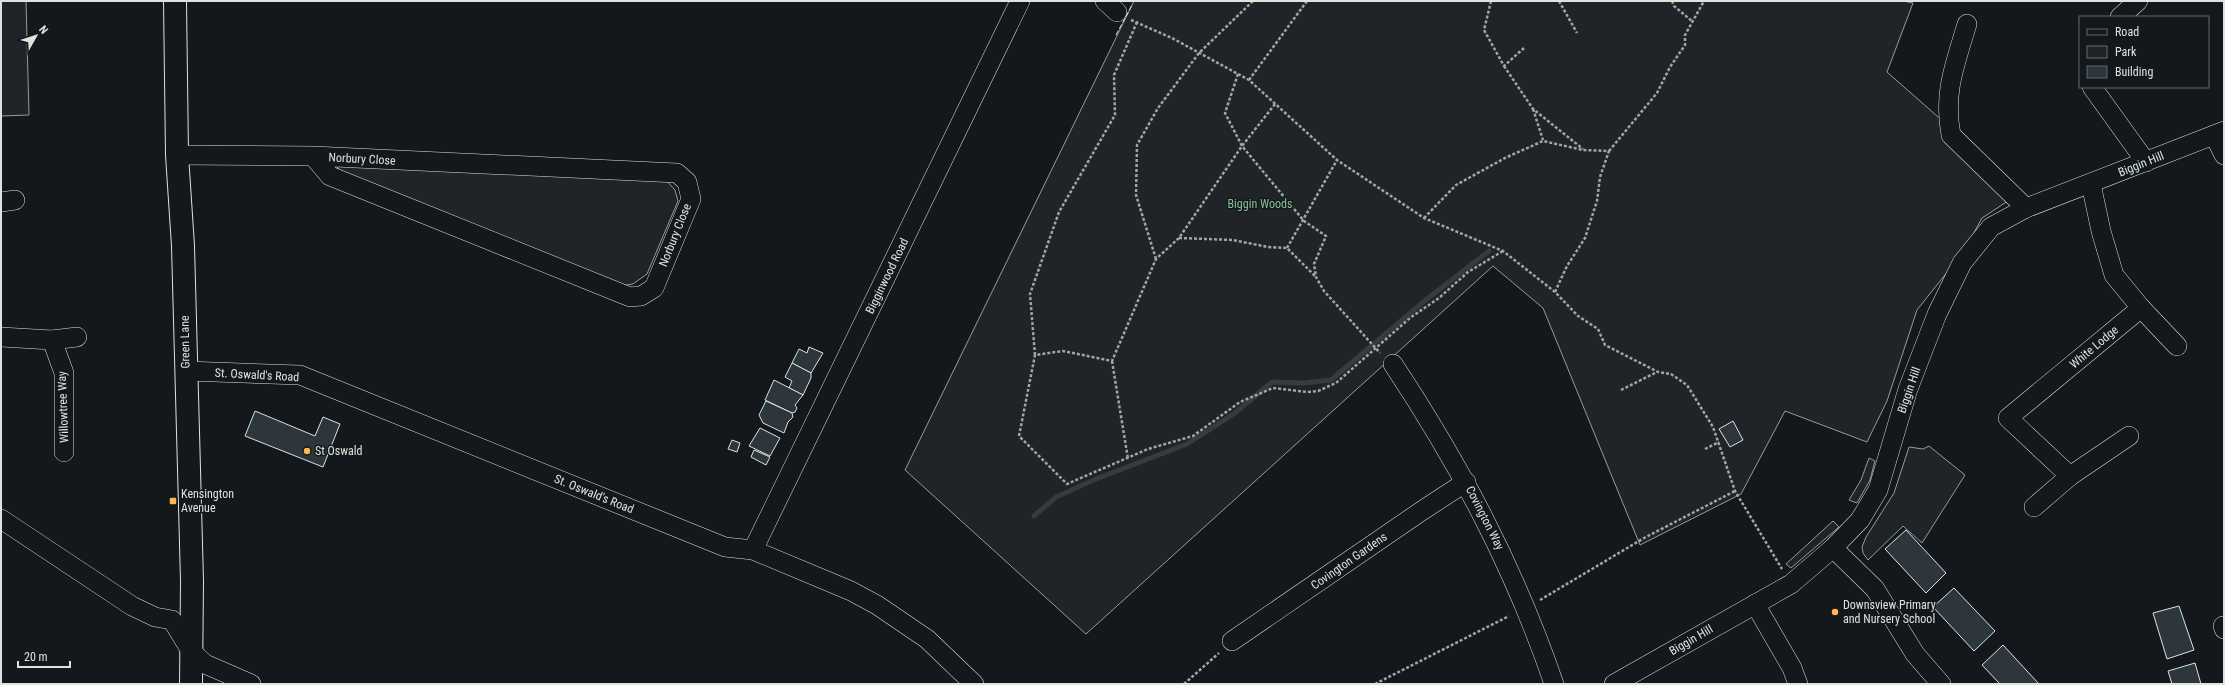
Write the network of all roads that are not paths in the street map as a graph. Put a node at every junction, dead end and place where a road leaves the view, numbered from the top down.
1 (175, 1) edge
2 (1020, 1) edge
3 (2138, 1) edge
4 (2121, 16) edge
5 (1967, 24) dead end
6 (2093, 88) edge
7 (2219, 133) edge
8 (177, 154) junction
9 (2224, 155) edge
10 (313, 156) junction
11 (2146, 162) junction
12 (2091, 184) junction
13 (2026, 208) junction
14 (2141, 308) junction
15 (1, 337) edge
16 (77, 337) dead end
17 (52, 340) junction
18 (2176, 346) dead end
19 (1393, 364) road end
20 (186, 371) junction
21 (2129, 436) dead end
22 (64, 452) dead end
23 (2070, 476) junction
24 (1466, 482) junction
25 (2034, 507) dead end
26 (1, 519) edge
27 (1833, 548) junction
28 (753, 550) junction
29 (1755, 604) junction
30 (1232, 641) road end
31 (191, 651) junction
32 (191, 684) edge
33 (251, 684) edge
34 (974, 684) edge
35 (1554, 684) edge
36 (1614, 684) edge
37 (1798, 684) edge
38 (1941, 684) edge

1 - 8 main road, Green Lane
2 - 28 street, Bigginwood Road
3 - 4 street
5 - 13 street
6 - 11 street
7 - 9 street
7 - 11 street, Biggin Hill
8 - 10 street, Norbury Close
8 - 20 main road, Green Lane
10 - 10 street, Norbury Close
11 - 12 street, Biggin Hill
12 - 13 street, Biggin Hill
12 - 14 street
13 - 27 street, Biggin Hill
14 - 18 street
14 - 23 street, White Lodge
15 - 17 street
16 - 17 street
17 - 22 street, Willowtree Way
19 - 24 street, Covington Way
20 - 28 street, St. Oswald's Road
20 - 31 main road, Green Lane
21 - 23 street
23 - 25 street
24 - 30 street, Covington Gardens
24 - 35 street, Covington Way
26 - 31 street
27 - 29 street, Biggin Hill
27 - 38 street
28 - 34 street, St. Oswald's Road
29 - 36 street, Biggin Hill
29 - 37 street
31 - 32 main road, Green Lane
31 - 33 street

